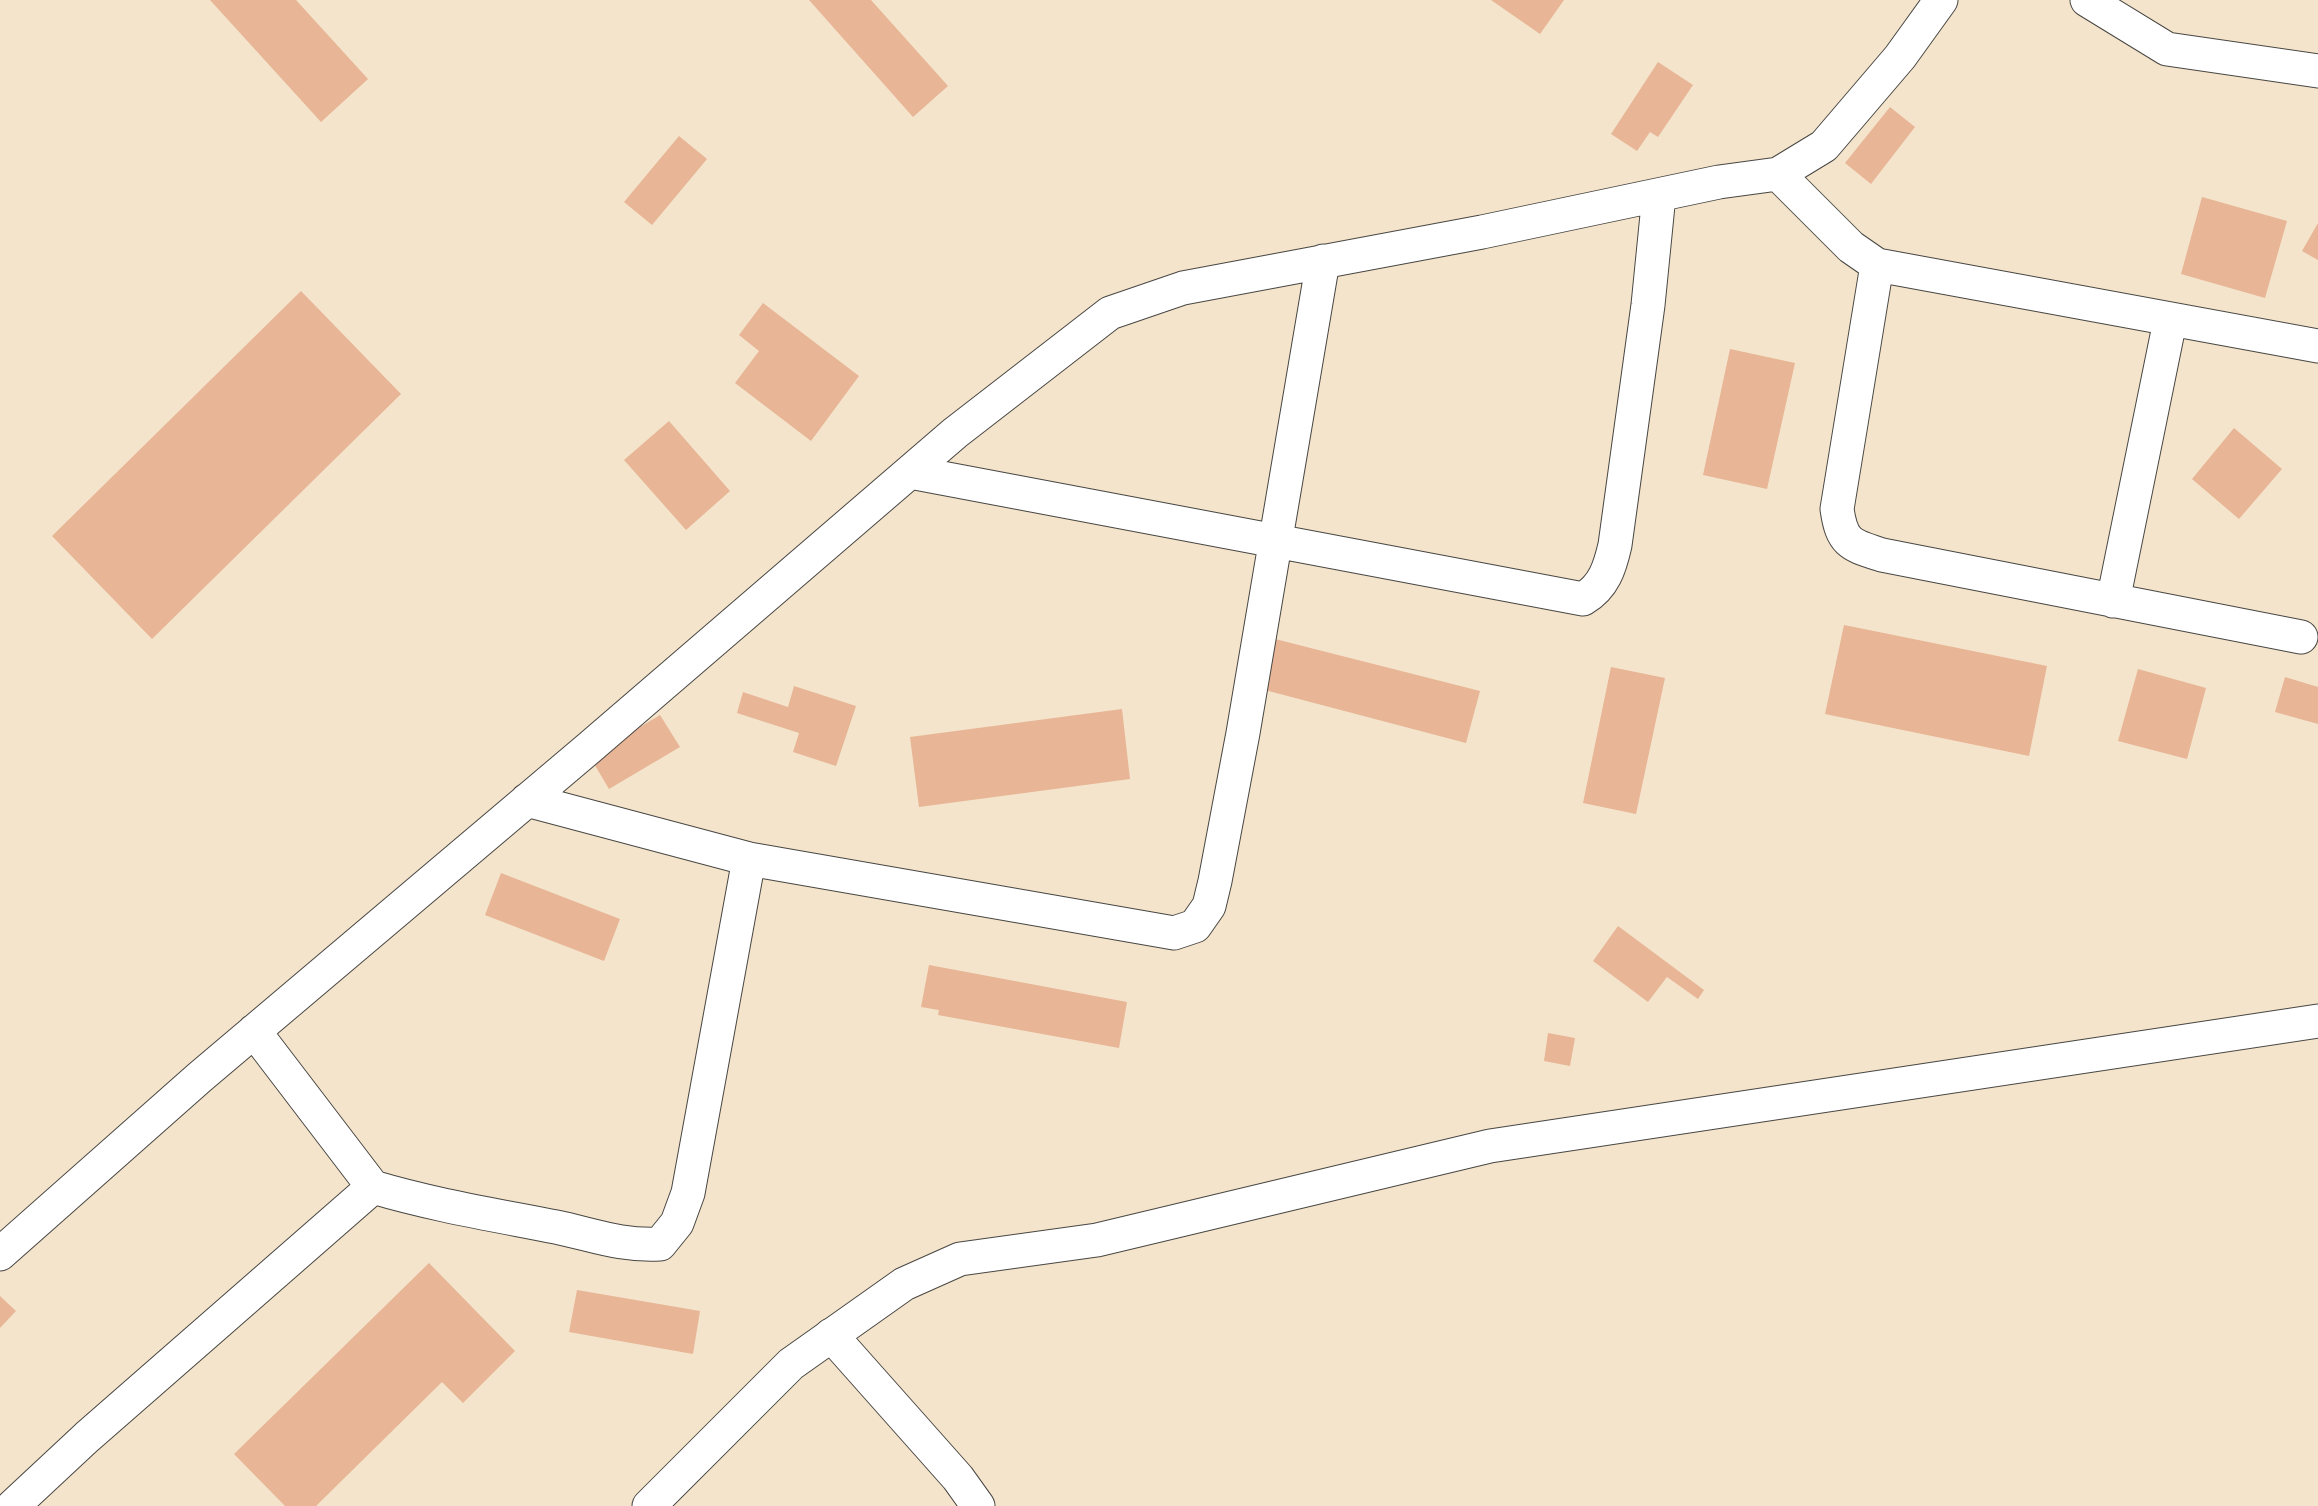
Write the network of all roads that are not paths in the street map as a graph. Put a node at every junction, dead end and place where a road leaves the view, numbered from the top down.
1 (1941, 0) edge
2 (2087, 0) edge
3 (2318, 71) edge
4 (1778, 174) junction
5 (1659, 195) junction
6 (1323, 261) junction
7 (1877, 265) junction
8 (2170, 321) junction
9 (2318, 346) edge
10 (910, 472) junction
11 (1276, 542) junction
12 (2113, 601) junction
13 (2301, 637) dead end
14 (527, 800) junction
15 (749, 859) junction
16 (2318, 1021) edge
17 (254, 1031) junction
18 (373, 1187) junction
19 (0, 1254) edge
20 (831, 1335) junction
21 (0, 1499) edge
22 (7, 1506) edge
23 (13, 1506) edge
24 (649, 1506) edge
25 (978, 1506) edge

1 - 4 street
2 - 3 street
4 - 5 street
4 - 7 street
5 - 6 street
5 - 11 street
6 - 10 street
6 - 11 street
7 - 8 street
7 - 12 street
8 - 9 street
8 - 12 street
10 - 11 street
10 - 14 street
11 - 15 street
12 - 13 street
14 - 15 street
14 - 17 street
15 - 18 street
16 - 20 street
17 - 18 street
17 - 19 street
18 - 23 street
20 - 24 street
20 - 25 street
21 - 22 street

